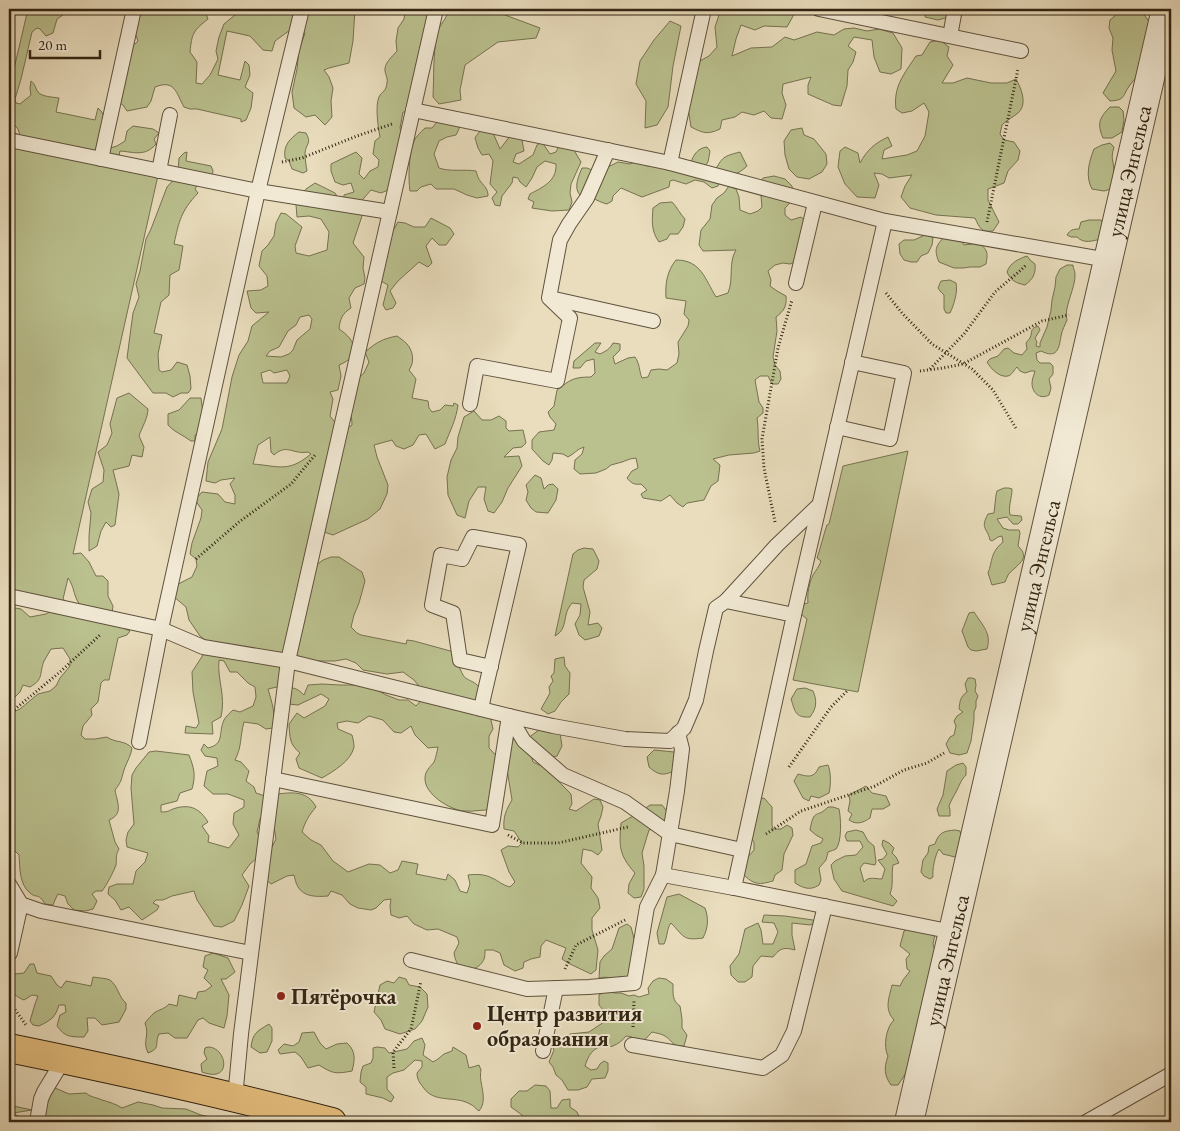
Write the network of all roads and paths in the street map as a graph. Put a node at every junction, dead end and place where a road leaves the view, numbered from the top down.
1 (134, 9) edge
2 (302, 9) edge
3 (436, 9) edge
4 (704, 9) edge
5 (819, 9) edge
6 (955, 9) edge
7 (1166, 9) edge
8 (950, 36) junction
9 (1022, 51) joint
10 (412, 114) junction
11 (170, 115) dead end
12 (9, 140) edge
13 (608, 150) junction
14 (102, 159) junction
15 (670, 163) junction
16 (264, 166) junction
17 (159, 171) junction
18 (258, 191) junction
19 (816, 203) junction
20 (390, 212) junction
21 (885, 221) junction
22 (984, 238) junction
23 (1040, 248) junction
24 (1108, 260) junction
25 (872, 275) junction
26 (796, 283) joint
27 (549, 298) junction
28 (1042, 321) dead end
29 (653, 322) dead end
30 (946, 352) junction
31 (852, 362) junction
32 (964, 364) junction
33 (929, 370) junction
34 (904, 373) junction
35 (470, 404) dead end
36 (342, 423) junction
37 (837, 427) junction
38 (1017, 430) dead end
39 (819, 505) junction
40 (777, 545) junction
41 (173, 575) junction
42 (9, 596) edge
43 (726, 601) junction
44 (794, 615) junction
45 (124, 621) junction
46 (161, 629) junction
47 (288, 661) junction
48 (491, 667) junction
49 (848, 690) dead end
50 (481, 709) junction
51 (9, 714) edge
52 (509, 716) junction
53 (678, 733) junction
54 (139, 742) dead end
55 (944, 754) dead end
56 (789, 767) dead end
57 (273, 779) junction
58 (653, 822) junction
59 (492, 825) junction
60 (670, 834) junction
61 (742, 850) junction
62 (663, 875) junction
63 (9, 884) edge
64 (734, 888) junction
65 (15, 902) edge
66 (825, 906) junction
67 (647, 908) junction
68 (953, 932) junction
69 (10, 953) edge
70 (251, 953) junction
71 (411, 960) dead end
72 (425, 964) junction
73 (634, 983) junction
74 (556, 988) junction
75 (632, 1045) joint
76 (9, 1048) edge
77 (543, 1051) dead end
78 (64, 1059) junction
79 (394, 1068) dead end
80 (1171, 1074) edge
81 (235, 1098) junction
82 (37, 1122) edge
83 (332, 1122) edge
84 (909, 1122) edge
85 (1086, 1122) edge

1 - 14 lane
2 - 16 lane
3 - 10 lane
4 - 15 lane
5 - 8 lane
6 - 8 lane
7 - 24 street, улица Энгельса
8 - 9 lane
9 - 22 path
10 - 13 lane
10 - 16 path
10 - 20 lane
11 - 17 lane
12 - 14 lane
13 - 15 lane
13 - 27 lane
14 - 17 lane
15 - 19 lane
16 - 18 lane
17 - 18 lane
18 - 20 lane
18 - 41 lane
19 - 21 lane
19 - 26 lane
20 - 36 lane
21 - 22 lane
21 - 25 lane
22 - 23 lane
23 - 24 lane
23 - 30 path
24 - 68 street, улица Энгельса
25 - 30 path
25 - 31 lane
26 - 40 path
27 - 29 lane
27 - 35 lane
28 - 32 path
30 - 32 path
30 - 33 path
31 - 34 lane
31 - 37 lane
32 - 33 path
32 - 38 path
33 - 34 path
34 - 37 lane
36 - 41 path
36 - 47 lane
37 - 39 lane
39 - 40 lane
39 - 44 lane
40 - 43 lane
41 - 46 lane
42 - 45 lane
43 - 44 lane
43 - 53 lane
44 - 61 lane
45 - 46 lane
45 - 51 path
46 - 47 lane
46 - 54 lane
47 - 50 lane
47 - 57 lane
48 - 48 lane
48 - 50 lane
49 - 56 path
50 - 52 lane
52 - 53 lane
52 - 58 lane
52 - 59 lane
53 - 60 lane
55 - 61 path
57 - 59 lane
57 - 70 lane
58 - 59 path
58 - 60 lane
60 - 61 lane
60 - 62 lane
61 - 64 lane
62 - 64 lane
62 - 67 lane
63 - 65 lane
64 - 66 lane
65 - 69 lane
65 - 70 lane
66 - 68 lane
66 - 75 lane
67 - 73 lane
67 - 74 path
68 - 84 street, улица Энгельса
70 - 81 lane
71 - 72 lane
72 - 74 lane
72 - 79 path
73 - 74 lane
73 - 75 path
74 - 77 lane
76 - 78 main road
78 - 81 main road
78 - 82 lane
80 - 85 lane
81 - 83 main road

